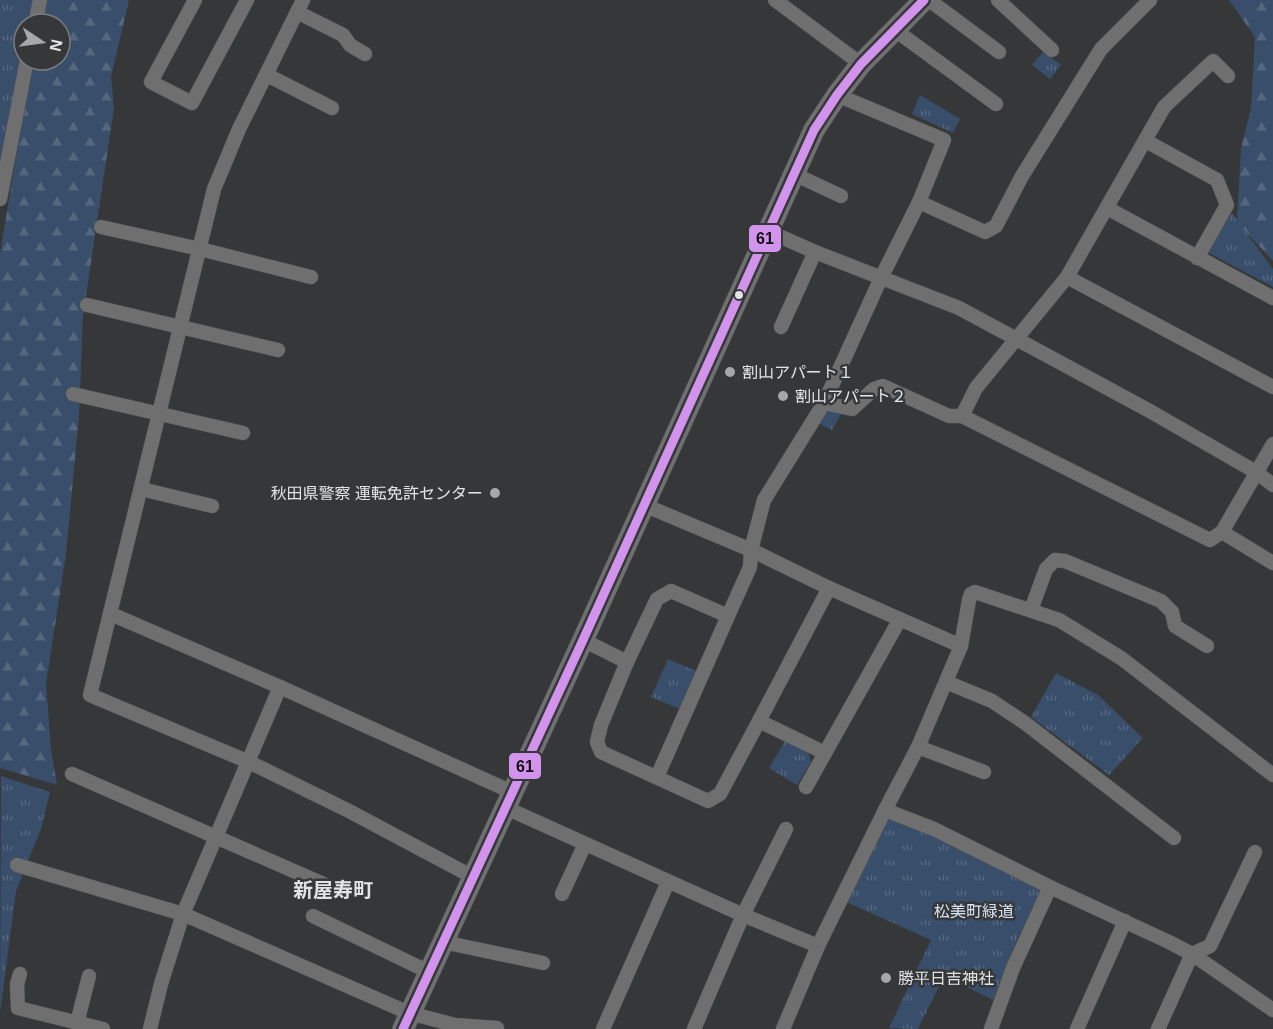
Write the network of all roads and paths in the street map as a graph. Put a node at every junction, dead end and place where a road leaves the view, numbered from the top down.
1 (195, 0) edge
2 (247, 0) edge
3 (927, 0) edge
4 (998, 0) edge
5 (1150, 0) edge
6 (784, 3) edge
7 (300, 6) edge
8 (895, 30) junction
9 (1052, 50) dead end
10 (999, 52) dead end
11 (365, 54) dead end
12 (861, 64) junction
13 (25, 72) edge
14 (267, 75) junction
15 (1228, 76) dead end
16 (837, 95) junction
17 (996, 104) dead end
18 (332, 108) dead end
19 (1146, 141) junction
20 (794, 174) junction
21 (841, 196) dead end
22 (0, 199) edge
23 (919, 202) junction
24 (1107, 208) junction
25 (101, 227) dead end
26 (768, 231) junction
27 (200, 249) junction
28 (815, 252) junction
29 (1197, 258) junction
30 (311, 277) dead end
31 (1067, 277) junction
32 (880, 278) junction
33 (1273, 298) edge
34 (87, 305) dead end
35 (181, 326) junction
36 (781, 327) dead end
37 (1017, 338) junction
38 (278, 350) dead end
39 (1273, 387) edge
40 (73, 394) dead end
41 (824, 404) junction
42 (160, 413) junction
43 (962, 416) junction
44 (243, 433) dead end
45 (1273, 444) edge
46 (1256, 472) junction
47 (1273, 485) edge
48 (141, 489) junction
49 (644, 505) junction
50 (212, 506) dead end
51 (1222, 532) junction
52 (751, 550) junction
53 (1273, 563) edge
54 (829, 588) junction
55 (1031, 610) junction
56 (111, 614) junction
57 (728, 616) junction
58 (900, 619) junction
59 (583, 640) junction
60 (961, 646) junction
61 (1207, 646) dead end
62 (627, 662) junction
63 (946, 682) junction
64 (280, 687) junction
65 (759, 721) junction
66 (918, 747) junction
67 (825, 753) junction
68 (249, 762) junction
69 (984, 772) dead end
70 (72, 774) dead end
71 (1273, 775) edge
72 (657, 777) junction
73 (806, 787) dead end
74 (508, 799) junction
75 (885, 810) junction
76 (786, 829) dead end
77 (217, 836) junction
78 (1174, 837) dead end
79 (585, 844) junction
80 (1255, 852) dead end
81 (17, 865) dead end
82 (473, 877) junction
83 (668, 882) junction
84 (328, 886) dead end
85 (1050, 887) junction
86 (562, 894) dead end
87 (183, 914) junction
88 (743, 915) junction
89 (313, 916) dead end
90 (1125, 921) junction
91 (443, 942) junction
92 (818, 946) junction
93 (1192, 954) junction
94 (543, 963) dead end
95 (429, 972) junction
96 (20, 974) dead end
97 (88, 976) dead end
98 (1273, 1010) edge
99 (406, 1021) edge
100 (77, 1023) junction
101 (497, 1028) edge
102 (103, 1029) edge
103 (150, 1029) edge
104 (603, 1029) edge
105 (694, 1029) edge
106 (783, 1029) edge
107 (991, 1029) edge
108 (1077, 1029) edge
109 (1158, 1029) edge

1 - 2 street
3 - 8 main road
3 - 10 street
4 - 9 street
5 - 23 street
6 - 12 street
7 - 11 street
7 - 14 street
8 - 12 main road
8 - 17 street
12 - 16 main road
13 - 22 street
14 - 18 street
14 - 27 street
15 - 19 street
16 - 20 main road
16 - 23 street
19 - 24 street
19 - 29 street
20 - 21 street
20 - 26 main road
23 - 32 street
24 - 29 street
24 - 31 street
25 - 27 street
26 - 28 street
26 - 49 main road
27 - 30 street
27 - 35 street
28 - 32 street
28 - 36 street
29 - 33 street
31 - 37 street
31 - 39 street
32 - 37 street
32 - 41 street
34 - 35 street
35 - 38 street
35 - 42 street
37 - 43 street
37 - 46 street
40 - 42 street
41 - 43 street
41 - 52 street
42 - 44 street
42 - 48 street
43 - 51 street
45 - 46 street
46 - 47 street
46 - 51 street
48 - 50 street
48 - 56 street
49 - 52 street
49 - 59 main road
51 - 53 street
52 - 54 street
52 - 57 street
54 - 58 street
54 - 65 street
55 - 60 street
55 - 61 street
55 - 71 street
56 - 64 street
56 - 68 street
57 - 62 street
57 - 72 street
58 - 60 street
58 - 67 street
59 - 62 street
59 - 74 main road
60 - 63 street
62 - 72 street
63 - 66 street
63 - 78 street
64 - 68 street
64 - 74 street
65 - 67 street
65 - 72 street
66 - 69 street
66 - 75 street
67 - 73 street
68 - 77 street
68 - 82 street
70 - 77 street
74 - 79 street
74 - 82 main road
75 - 85 street
75 - 92 street
76 - 88 street
77 - 84 street
77 - 87 street
79 - 83 street
79 - 86 street
80 - 93 street
81 - 87 street
82 - 91 main road
83 - 88 street
83 - 104 street
85 - 90 street
85 - 107 street
87 - 99 street
87 - 103 street
88 - 92 street
88 - 105 street
89 - 95 street
90 - 93 street
90 - 108 street
91 - 94 street
91 - 95 main road
92 - 106 street
93 - 98 street
93 - 109 street
95 - 99 main road
96 - 100 street
97 - 100 street
99 - 101 street
100 - 102 street

